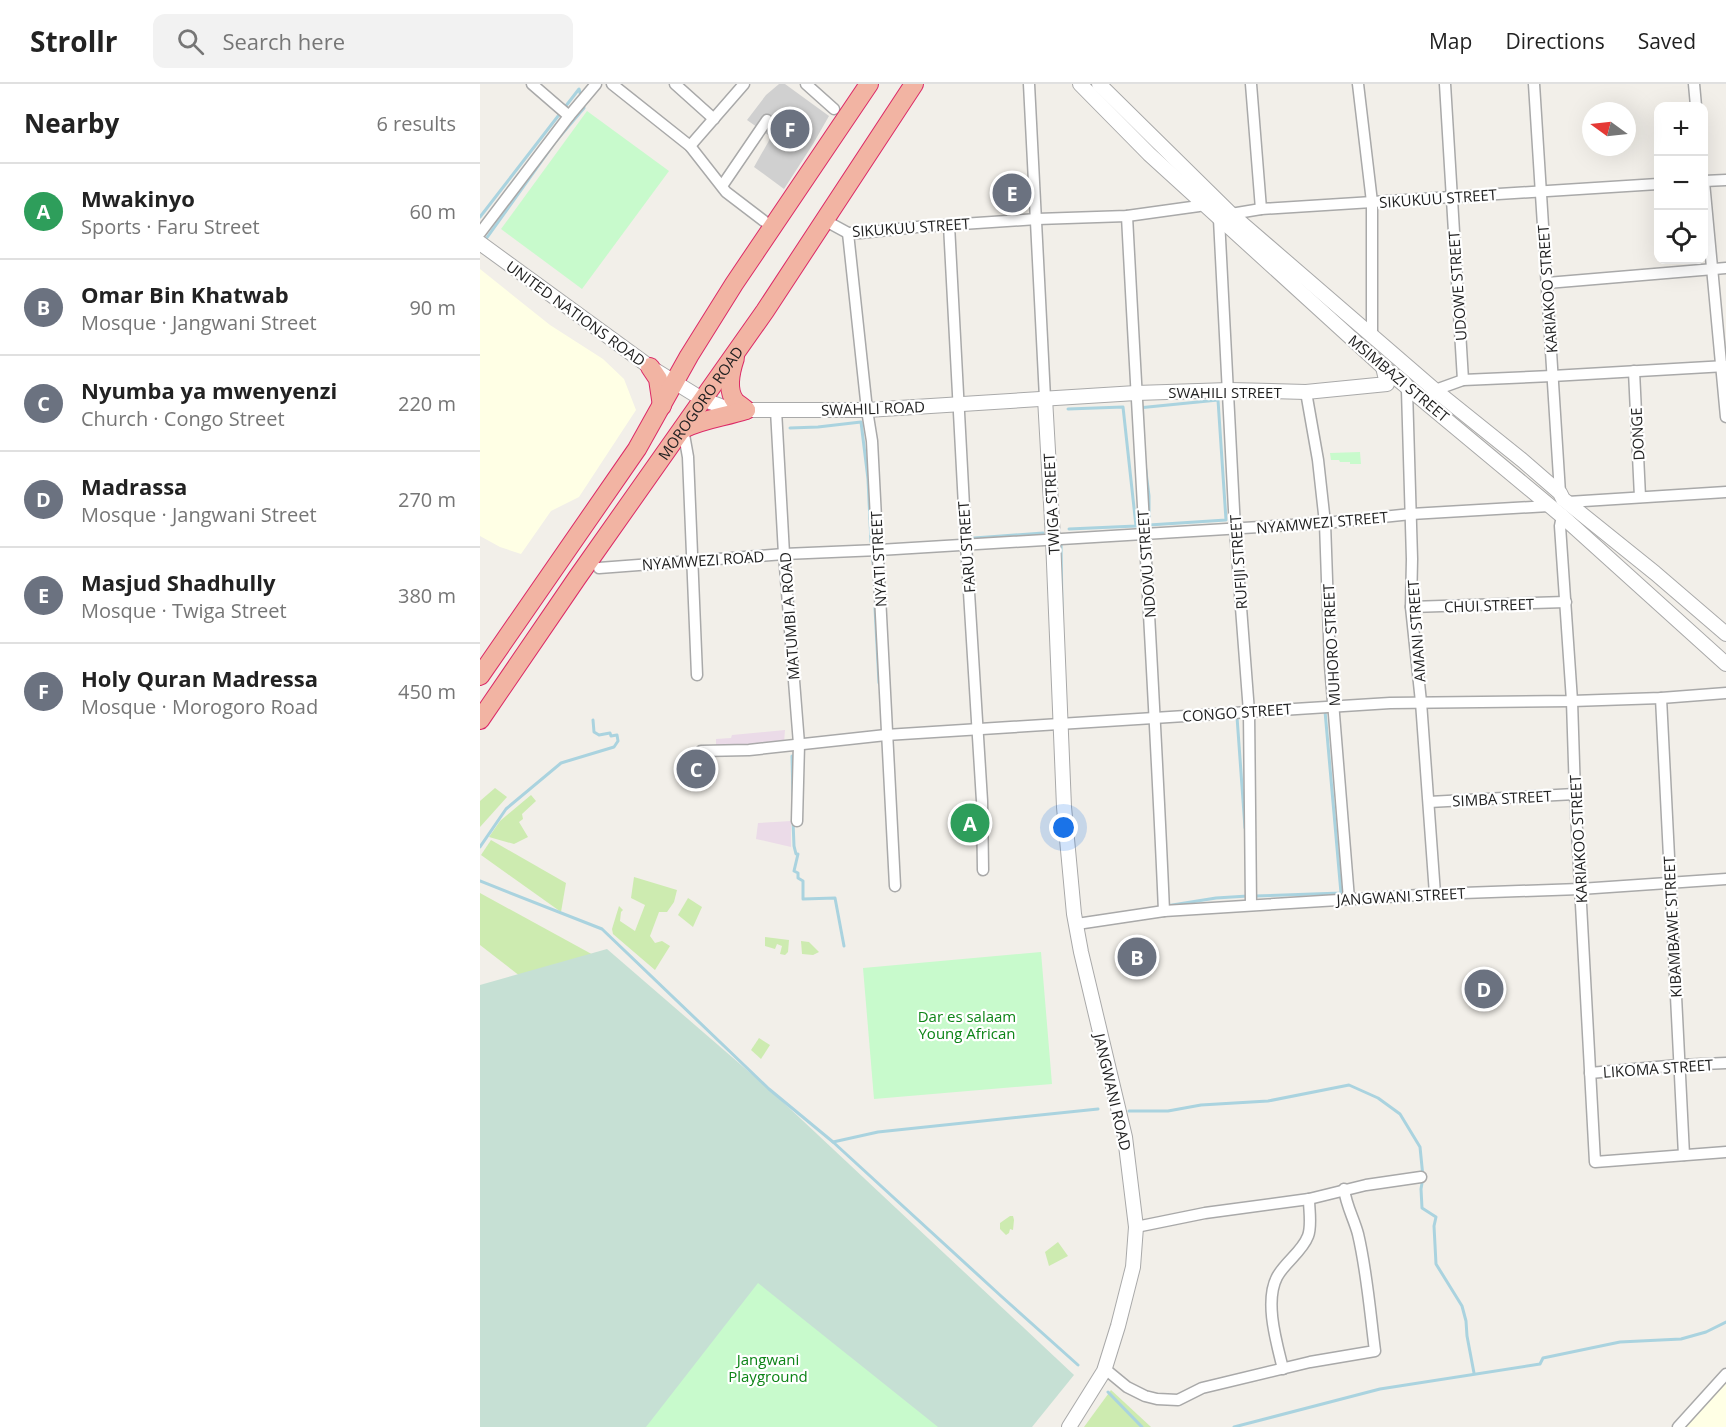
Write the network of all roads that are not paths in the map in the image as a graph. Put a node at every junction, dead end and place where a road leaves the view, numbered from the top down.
1 (532, 84) edge
2 (596, 84) edge
3 (612, 84) edge
4 (675, 84) edge
5 (744, 84) edge
6 (806, 84) edge
7 (869, 84) edge
8 (914, 84) edge
9 (1029, 84) edge
10 (1251, 84) edge
11 (1358, 84) edge
12 (1445, 84) edge
13 (1534, 84) edge
14 (1694, 84) edge
15 (1096, 86) edge
16 (1696, 102) edge
17 (834, 109) dead end
18 (569, 116) junction
19 (714, 119) junction
20 (767, 120) dead end
21 (690, 146) junction
22 (1726, 180) edge
23 (1708, 182) edge
24 (1654, 184) edge
25 (723, 186) junction
26 (1541, 191) junction
27 (1451, 197) junction
28 (1209, 200) junction
29 (1372, 202) junction
30 (1260, 208) junction
31 (1707, 210) edge
32 (1127, 216) junction
33 (1225, 217) junction
34 (1037, 219) junction
35 (824, 220) junction
36 (764, 221) dead end
37 (949, 225) junction
38 (480, 233) edge
39 (848, 233) junction
40 (480, 243) edge
41 (1726, 268) edge
42 (1712, 269) junction
43 (1547, 283) junction
44 (1371, 334) junction
45 (737, 350) junction
46 (689, 356) junction
47 (1724, 366) edge
48 (650, 367) junction
49 (1383, 367) junction
50 (1634, 371) junction
51 (1415, 372) junction
52 (1552, 376) junction
53 (1463, 380) junction
54 (674, 382) junction
55 (1405, 385) junction
56 (1228, 390) junction
57 (1436, 391) junction
58 (1306, 392) junction
59 (1136, 393) junction
60 (1046, 398) junction
61 (702, 399) junction
62 (1426, 402) junction
63 (958, 404) junction
64 (662, 406) junction
65 (746, 410) junction
66 (776, 410) junction
67 (867, 410) junction
68 (1726, 417) edge
69 (683, 429) junction
70 (1726, 492) edge
71 (1564, 497) junction
72 (1640, 498) junction
73 (1549, 506) junction
74 (1411, 514) junction
75 (1562, 516) junction
76 (1325, 523) junction
77 (1235, 529) junction
78 (1144, 535) junction
79 (1053, 539) junction
80 (966, 544) junction
81 (879, 550) junction
82 (784, 554) junction
83 (692, 561) junction
84 (599, 568) dead end
85 (1566, 602) junction
86 (1411, 607) junction
87 (1726, 634) edge
88 (1726, 663) edge
89 (697, 675) dead end
90 (480, 676) edge
91 (1726, 693) edge
92 (1661, 698) junction
93 (1572, 700) junction
94 (1421, 702) junction
95 (1334, 706) junction
96 (1249, 712) junction
97 (1156, 717) junction
98 (480, 720) edge
99 (1061, 724) junction
100 (977, 730) junction
101 (886, 735) junction
102 (799, 744) junction
103 (701, 751) dead end
104 (1575, 794) junction
105 (1429, 802) junction
106 (797, 821) dead end
107 (983, 870) dead end
108 (1726, 879) edge
109 (1670, 883) junction
110 (895, 886) dead end
111 (1580, 889) junction
112 (1435, 894) junction
113 (1349, 899) junction
114 (1251, 905) junction
115 (1164, 911) junction
116 (1077, 924) junction
117 (1726, 1063) edge
118 (1679, 1065) junction
119 (1590, 1073) junction
120 (1726, 1152) edge
121 (1684, 1155) junction
122 (1421, 1177) dead end
123 (1344, 1190) junction
124 (1309, 1199) junction
125 (1136, 1227) junction
126 (1283, 1369) junction
127 (1104, 1371) junction
128 (1726, 1374) edge
129 (1069, 1427) edge
130 (1678, 1427) edge

1 - 18 street
2 - 18 street
3 - 21 street
4 - 19 street
5 - 19 street
6 - 17 street
7 - 46 highway, MOROGORO ROAD
8 - 35 highway, MOROGORO ROAD
9 - 34 street, TWIGA STREET
10 - 30 street
11 - 29 street
12 - 27 street, UDOWE STREET
13 - 26 street, KARIAKOO STREET
14 - 16 street
15 - 28 street, MSIMBAZI STREET
18 - 38 street
19 - 21 street
20 - 25 street
21 - 25 street
22 - 23 street
24 - 26 street, SIKUKUU STREET
25 - 36 street
26 - 27 street, SIKUKUU STREET
26 - 43 street, KARIAKOO STREET
27 - 29 street, SIKUKUU STREET
27 - 53 street, UDOWE STREET
28 - 32 street, SIKUKUU STREET
28 - 33 street, MSIMBAZI STREET
29 - 30 street, SIKUKUU STREET
29 - 44 street
30 - 33 street, SIKUKUU STREET
31 - 42 street
32 - 34 street, SIKUKUU STREET
32 - 59 street, NDOVU STREET
33 - 44 street, MSIMBAZI STREET
33 - 49 street, MSIMBAZI STREET
33 - 56 street, RUFIJI STREET
34 - 37 street, SIKUKUU STREET
34 - 60 street, TWIGA STREET
35 - 39 street, SIKUKUU STREET
35 - 45 highway, MOROGORO ROAD
37 - 39 street, SIKUKUU STREET
37 - 63 street, FARU STREET
39 - 67 street, NYATI STREET
40 - 48 street, UNITED NATIONS ROAD
41 - 42 street
42 - 43 street
42 - 47 street
43 - 52 street, KARIAKOO STREET
44 - 51 street, MSIMBAZI STREET
45 - 61 highway, MOROGORO ROAD
45 - 65 highway
46 - 48 highway
46 - 54 highway, MOROGORO ROAD
47 - 50 street
47 - 68 street
48 - 54 street, UNITED NATIONS ROAD
48 - 64 highway
49 - 55 street, MSIMBAZI STREET
49 - 58 street, SWAHILI STREET
50 - 52 street
50 - 72 street, DONGE
51 - 55 street
51 - 57 street, MSIMBAZI STREET
52 - 53 street
52 - 71 street, KARIAKOO STREET
53 - 57 street
54 - 61 street, UNITED NATIONS ROAD
54 - 64 highway, MOROGORO ROAD
55 - 62 street, MSIMBAZI STREET
55 - 74 street, AMANI STREET
56 - 58 street, SWAHILI STREET
56 - 59 street, SWAHILI STREET
56 - 77 street, RUFIJI STREET
57 - 62 street
57 - 71 street, MSIMBAZI STREET
58 - 76 street, MUHORO STREET
59 - 60 street, SWAHILI STREET
59 - 78 street, NDOVU STREET
60 - 63 street, SWAHILI ROAD
60 - 79 street, TWIGA STREET
61 - 65 street, SWAHILI ROAD
61 - 69 highway, MOROGORO ROAD
62 - 73 street, MSIMBAZI STREET
63 - 67 street, SWAHILI ROAD
63 - 80 street, FARU STREET
64 - 90 highway, MOROGORO ROAD
65 - 66 street, SWAHILI ROAD
65 - 69 highway
66 - 67 street, SWAHILI ROAD
66 - 82 street, MATUMBI A ROAD
67 - 81 street, NYATI STREET
69 - 83 street
69 - 98 highway, MOROGORO ROAD
70 - 72 street
71 - 72 street
71 - 87 street, MSIMBAZI STREET
73 - 74 street, NYAMWEZI STREET
73 - 75 street, MSIMBAZI STREET
74 - 76 street, NYAMWEZI STREET
74 - 86 street, AMANI STREET
75 - 85 street, KARIAKOO STREET
75 - 88 street, MSIMBAZI STREET
76 - 77 street, NYAMWEZI STREET
76 - 95 street, MUHORO STREET
77 - 78 street, NYAMWEZI STREET
77 - 96 street, RUFIJI STREET
78 - 79 street, NYAMWEZI STREET
78 - 97 street, NDOVU STREET
79 - 80 street, NYAMWEZI STREET
79 - 99 street, TWIGA STREET
80 - 81 street, NYAMWEZI STREET
80 - 100 street, FARU STREET
81 - 82 street, NYAMWEZI ROAD
81 - 101 street, NYATI STREET
82 - 83 street, NYAMWEZI ROAD
82 - 102 street, MATUMBI A ROAD
83 - 84 street, NYAMWEZI ROAD
83 - 89 street
85 - 86 street, CHUI STREET
85 - 93 street, KARIAKOO STREET
86 - 94 street, AMANI STREET
91 - 92 street, CONGO STREET
92 - 93 street, CONGO STREET
92 - 109 street, KIBAMBAWE STREET
93 - 94 street, CONGO STREET
93 - 104 street, KARIAKOO STREET
94 - 95 street, CONGO STREET
94 - 105 street, AMANI STREET
95 - 96 street, CONGO STREET
95 - 113 street, MUHORO STREET
96 - 97 street, CONGO STREET
96 - 114 street, RUFIJI STREET
97 - 99 street, CONGO STREET
97 - 115 street, NDOVU STREET
99 - 100 street, CONGO STREET
99 - 116 street, TWIGA STREET
100 - 101 street, CONGO STREET
100 - 107 street, FARU STREET
101 - 102 street, CONGO STREET
101 - 110 street, NYATI STREET
102 - 103 street, CONGO STREET
102 - 106 street, MATUMBI A ROAD
104 - 105 street, SIMBA STREET
104 - 111 street, KARIAKOO STREET
105 - 112 street, AMANI STREET
108 - 109 street, JANGWANI STREET
109 - 111 street, JANGWANI STREET
109 - 118 street, KIBAMBAWE STREET
111 - 112 street, JANGWANI STREET
111 - 119 street, KARIAKOO STREET
112 - 113 street, JANGWANI STREET
113 - 114 street, JANGWANI STREET
114 - 115 street, JANGWANI STREET
115 - 116 street, JANGWANI STREET
116 - 125 street, JANGWANI ROAD
117 - 118 street, LIKOMA STREET
118 - 119 street, LIKOMA STREET
118 - 121 street, KIBAMBAWE STREET
119 - 121 street, KARIAKOO STREET
120 - 121 street
122 - 123 street
123 - 124 street
123 - 126 street
124 - 125 street
124 - 126 street
125 - 127 street, JANGWANI ROAD
126 - 127 street
127 - 129 street, JANGWANI ROAD
128 - 130 street

